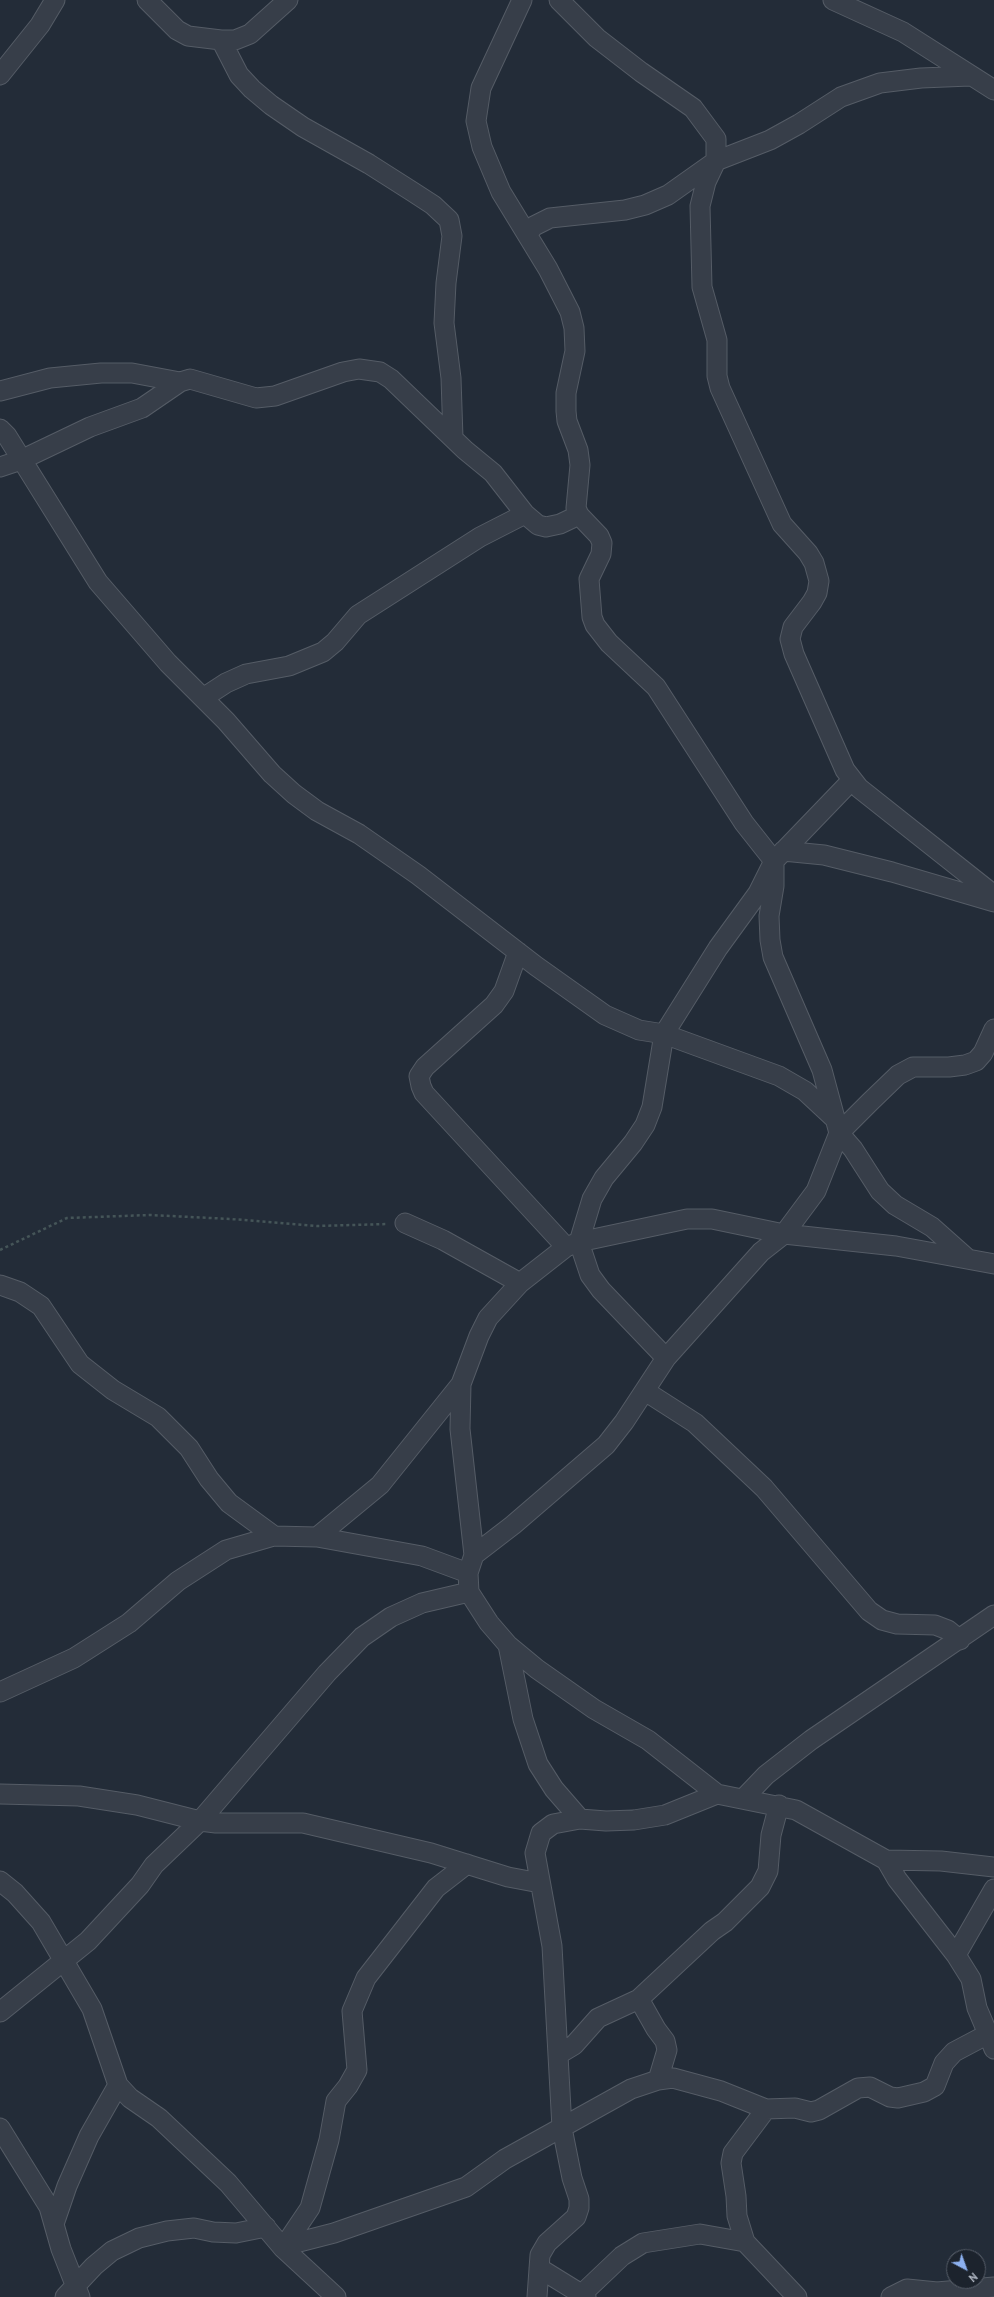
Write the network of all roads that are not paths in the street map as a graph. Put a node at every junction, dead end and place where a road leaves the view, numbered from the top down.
1 (55, 0) edge
2 (147, 0) edge
3 (288, 0) edge
4 (522, 0) edge
5 (559, 0) edge
6 (833, 0) edge
7 (221, 40) junction
8 (0, 74) edge
9 (970, 76) junction
10 (994, 90) edge
11 (716, 161) junction
12 (527, 234) junction
13 (180, 382) junction
14 (0, 392) edge
15 (0, 429) edge
16 (453, 438) junction
17 (21, 460) junction
18 (0, 467) edge
19 (525, 514) junction
20 (579, 515) junction
21 (203, 698) junction
22 (852, 780) junction
23 (779, 856) junction
24 (994, 895) edge
25 (994, 902) edge
26 (518, 952) junction
27 (994, 1030) edge
28 (664, 1034) junction
29 (837, 1125) junction
30 (405, 1223) road end
31 (784, 1234) junction
32 (572, 1245) junction
33 (968, 1259) junction
34 (994, 1264) edge
35 (520, 1283) junction
36 (0, 1285) edge
37 (666, 1358) junction
38 (461, 1384) junction
39 (645, 1391) junction
40 (274, 1536) junction
41 (317, 1537) junction
42 (471, 1564) junction
43 (469, 1592) junction
44 (994, 1615) edge
45 (960, 1640) junction
46 (508, 1645) junction
47 (0, 1692) edge
48 (0, 1794) edge
49 (717, 1794) junction
50 (743, 1799) junction
51 (779, 1805) junction
52 (580, 1819) junction
53 (200, 1820) junction
54 (886, 1860) junction
55 (467, 1864) junction
56 (994, 1866) edge
57 (0, 1881) edge
58 (540, 1883) junction
59 (994, 1889) edge
60 (956, 1955) junction
61 (64, 1962) junction
62 (639, 1999) junction
63 (0, 2012) edge
64 (991, 2041) edge
65 (559, 2054) junction
66 (658, 2080) junction
67 (118, 2085) junction
68 (766, 2109) junction
69 (0, 2128) edge
70 (562, 2128) junction
71 (54, 2224) junction
72 (266, 2227) junction
73 (746, 2242) junction
74 (286, 2243) junction
75 (540, 2268) junction
76 (994, 2287) edge
77 (74, 2294) edge
78 (584, 2295) edge
79 (336, 2297) edge
80 (537, 2297) edge
81 (797, 2297) edge
82 (892, 2297) edge

1 - 8 street
2 - 7 street
3 - 7 street
4 - 12 street
5 - 11 street
6 - 9 street
7 - 16 street
9 - 10 street
9 - 11 street
11 - 12 street
11 - 22 street
12 - 20 street
13 - 14 street
13 - 16 street
13 - 17 street
15 - 17 street
16 - 19 street
17 - 18 street
17 - 21 street
19 - 20 street
19 - 21 street
20 - 23 street
21 - 26 street
22 - 23 street
22 - 24 street
23 - 25 street
23 - 28 street
23 - 29 street
26 - 28 street
26 - 32 street
27 - 29 street
28 - 29 street
28 - 32 street
29 - 31 street
29 - 33 street
30 - 35 street
31 - 32 street
31 - 33 street
31 - 37 street
32 - 35 street
32 - 37 street
33 - 34 street
35 - 38 street
36 - 40 street
37 - 39 street
38 - 41 street
38 - 42 street
39 - 42 street
39 - 45 street
40 - 41 street
40 - 47 street
41 - 42 street
42 - 43 street
43 - 46 street
43 - 53 street
44 - 45 street
45 - 50 street
46 - 49 street
46 - 52 street
48 - 53 street
49 - 50 street
49 - 52 street
50 - 51 street
51 - 54 street
51 - 62 street
52 - 58 street
53 - 55 street
53 - 61 street
54 - 56 street
54 - 60 street
55 - 58 street
55 - 74 street
57 - 61 street
58 - 65 street
59 - 60 street
60 - 64 street
61 - 63 street
61 - 67 street
62 - 65 street
62 - 66 street
64 - 68 street
65 - 70 street
66 - 68 street
66 - 70 street
67 - 71 street
67 - 72 street
68 - 73 street
69 - 71 street
70 - 74 street
70 - 75 street
71 - 77 street
72 - 74 street
72 - 77 street
73 - 78 street
73 - 81 street
74 - 79 street
75 - 78 street
75 - 80 street
76 - 82 street

